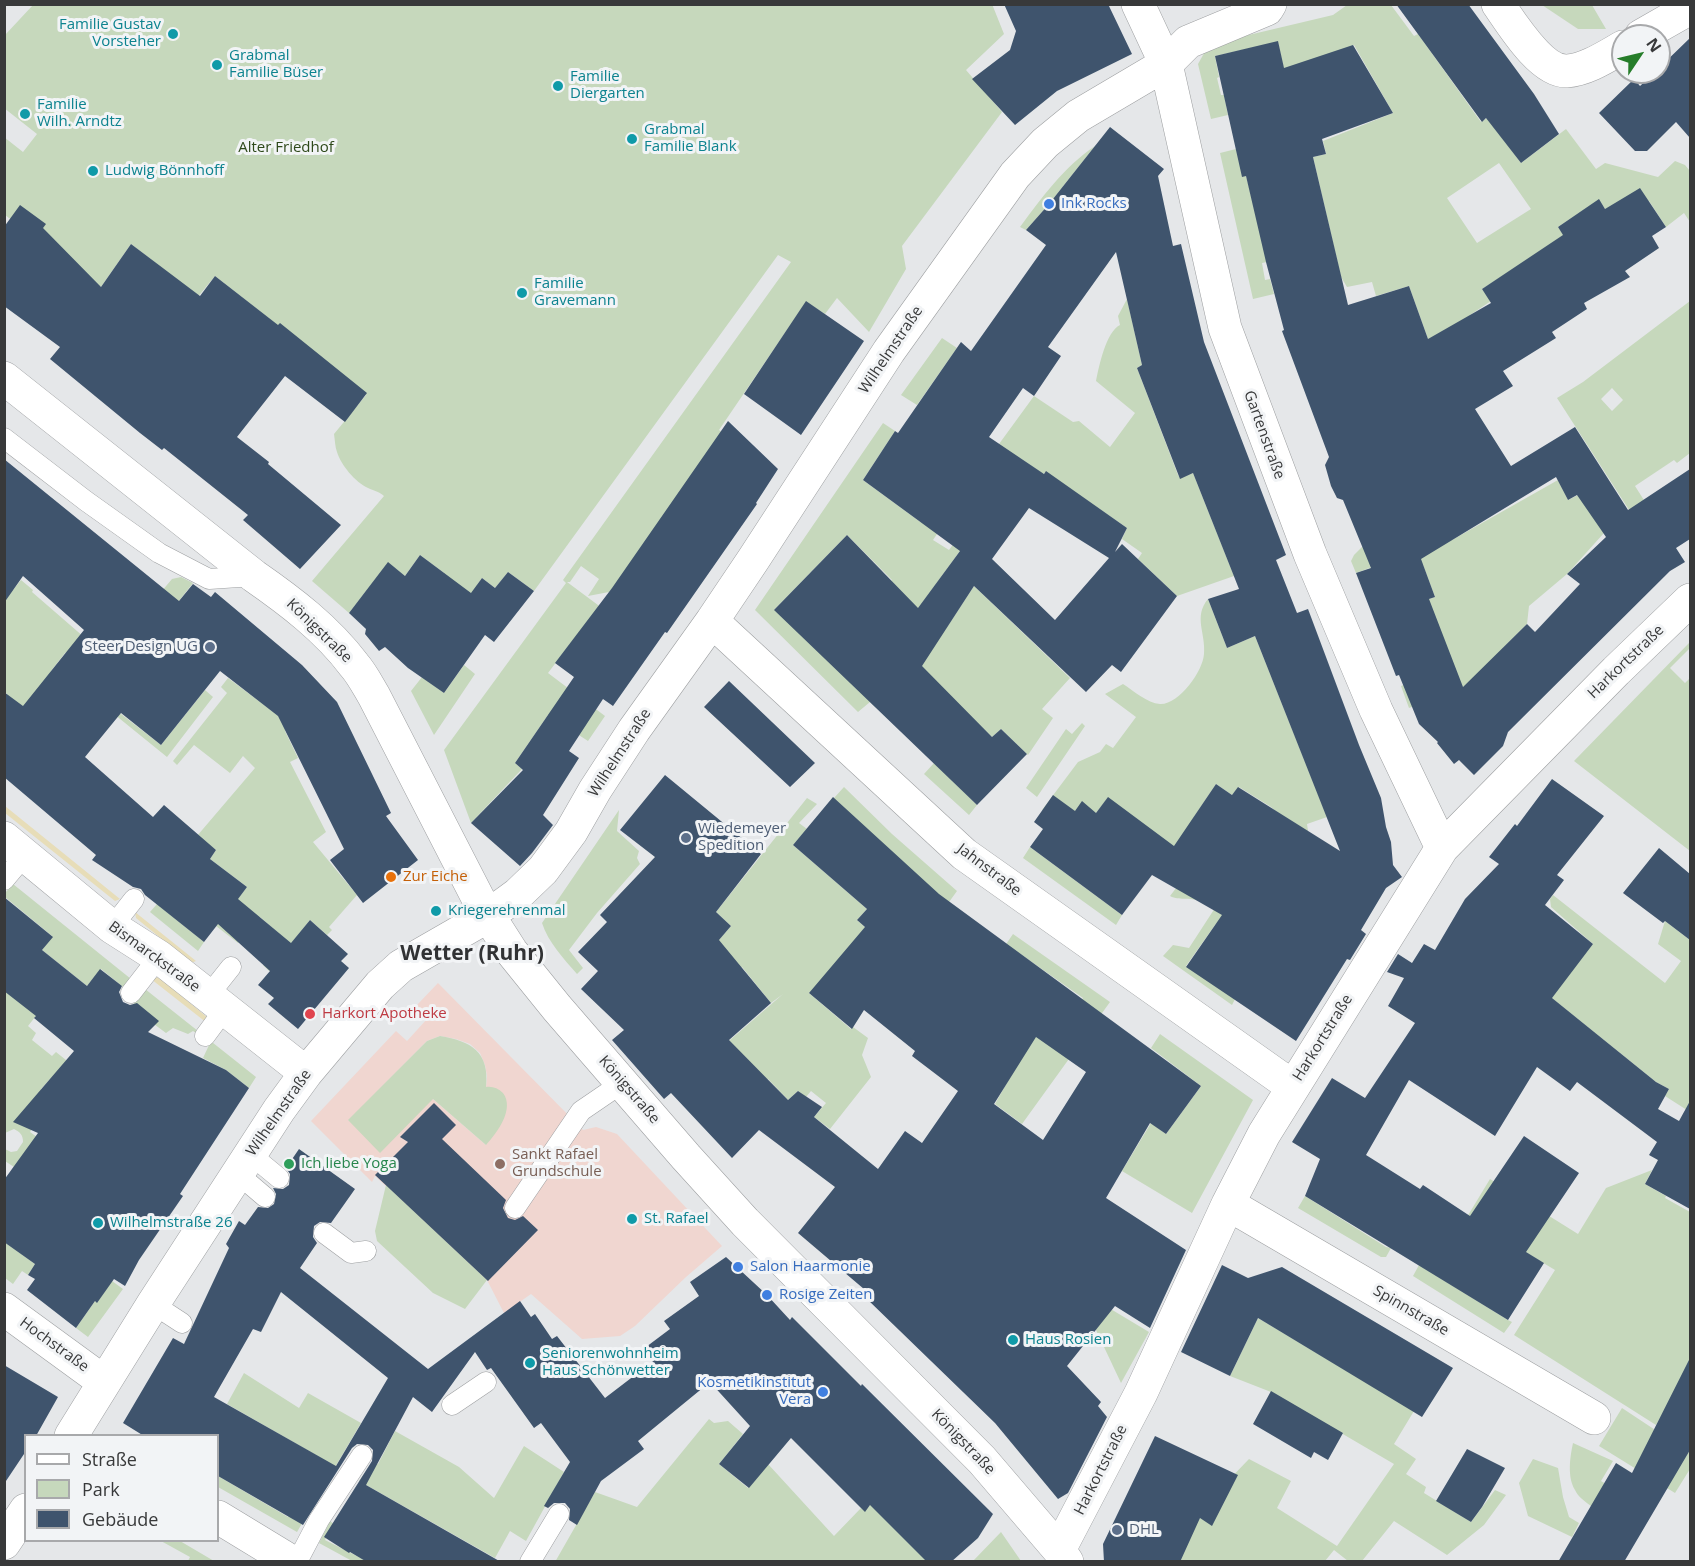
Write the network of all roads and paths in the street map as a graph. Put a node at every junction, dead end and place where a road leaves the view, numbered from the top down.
1 (1138, 4) edge
2 (1270, 4) edge
3 (1498, 4) edge
4 (1690, 8) edge
5 (1662, 24) edge
6 (1611, 53) edge
7 (1166, 64) junction
8 (4, 378) edge
9 (4, 438) edge
10 (254, 576) junction
11 (1690, 600) edge
12 (712, 621) junction
13 (11, 848) edge
14 (1442, 848) junction
15 (4, 880) edge
16 (134, 899) dead end
17 (488, 916) junction
18 (112, 927) junction
19 (159, 957) junction
20 (231, 967) dead end
21 (131, 993) dead end
22 (217, 1003) junction
23 (205, 1036) dead end
24 (306, 1073) junction
25 (622, 1083) junction
26 (1293, 1087) junction
27 (244, 1164) junction
28 (279, 1178) dead end
29 (265, 1197) dead end
30 (1228, 1204) junction
31 (515, 1209) dead end
32 (324, 1233) dead end
33 (366, 1251) dead end
34 (153, 1304) junction
35 (4, 1309) edge
36 (182, 1323) dead end
37 (104, 1382) junction
38 (486, 1382) dead end
39 (452, 1404) dead end
40 (1594, 1418) dead end
41 (75, 1434) edge
42 (362, 1455) dead end
43 (24, 1513) edge
44 (559, 1514) dead end
45 (219, 1518) edge
46 (4, 1543) edge
47 (1063, 1556) edge
48 (294, 1562) edge
49 (530, 1562) edge

1 - 7 street, Gartenstraße
2 - 7 street, Wilhelmstraße
3 - 6 street
4 - 5 street
7 - 12 street, Wilhelmstraße
7 - 14 street, Gartenstraße
8 - 10 street, Königstraße
9 - 10 lane
10 - 17 street, Königstraße
11 - 14 street, Harkortstraße
12 - 17 street, Wilhelmstraße
12 - 26 street, Jahnstraße
13 - 15 lane
13 - 18 street, Bismarckstraße
14 - 26 street, Harkortstraße
16 - 18 lane
17 - 24 street, Wilhelmstraße
17 - 25 street, Königstraße
18 - 19 street, Bismarckstraße
19 - 21 lane
19 - 22 street, Bismarckstraße
20 - 22 lane
22 - 23 lane
22 - 24 street, Bismarckstraße
24 - 27 street, Wilhelmstraße
25 - 31 lane
25 - 47 street, Königstraße
26 - 30 street, Harkortstraße
27 - 28 lane
27 - 29 lane
27 - 34 street, Wilhelmstraße
30 - 40 street, Spinnstraße
30 - 47 street, Harkortstraße
32 - 33 lane
34 - 36 lane
34 - 37 street, Wilhelmstraße
35 - 37 street, Hochstraße
37 - 41 street, Wilhelmstraße
38 - 39 lane
42 - 48 lane
43 - 46 street
44 - 49 lane
45 - 48 street

